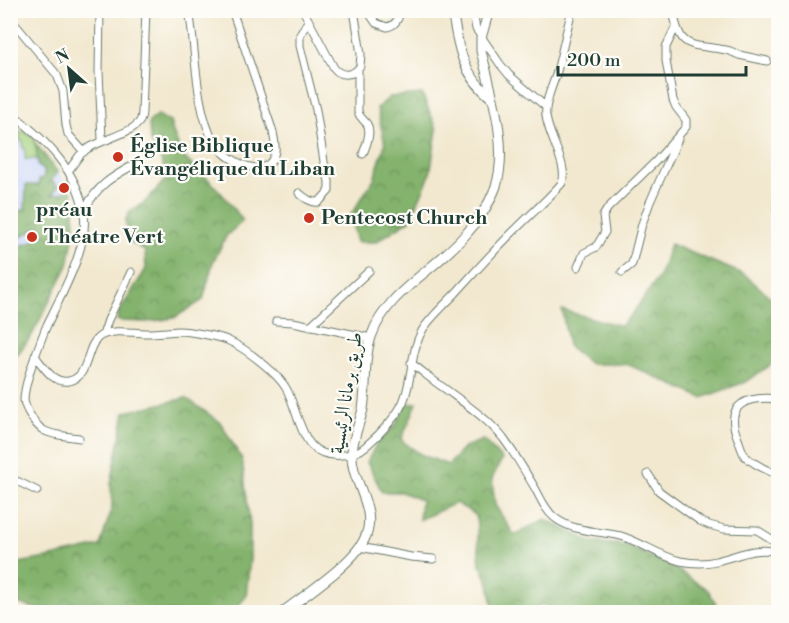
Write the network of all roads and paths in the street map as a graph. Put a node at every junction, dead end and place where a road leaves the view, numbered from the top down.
1 (100, 10) edge
2 (146, 10) edge
3 (189, 10) edge
4 (232, 10) edge
5 (303, 10) edge
6 (354, 10) edge
7 (367, 10) edge
8 (400, 10) edge
9 (452, 10) edge
10 (474, 10) edge
11 (489, 10) edge
12 (572, 10) edge
13 (673, 10) edge
14 (10, 18) edge
15 (308, 21) junction
16 (676, 26) junction
17 (481, 38) junction
18 (767, 61) dead end
19 (358, 70) junction
20 (494, 99) junction
21 (546, 107) junction
22 (10, 112) edge
23 (680, 134) junction
24 (102, 141) junction
25 (84, 152) junction
26 (363, 154) dead end
27 (132, 166) dead end
28 (69, 170) junction
29 (299, 193) dead end
30 (778, 199) edge
31 (84, 210) junction
32 (778, 212) edge
33 (578, 267) dead end
34 (369, 271) dead end
35 (131, 272) dead end
36 (622, 272) dead end
37 (276, 321) dead end
38 (310, 326) junction
39 (103, 335) junction
40 (370, 338) junction
41 (35, 356) junction
42 (411, 363) junction
43 (778, 399) edge
44 (79, 438) dead end
45 (352, 455) junction
46 (648, 474) dead end
47 (778, 475) edge
48 (10, 480) edge
49 (37, 491) dead end
50 (778, 543) edge
51 (360, 548) junction
52 (778, 552) edge
53 (432, 559) dead end
54 (283, 612) edge

1 - 24 street
2 - 24 street
3 - 4 street
5 - 15 street
6 - 19 street
7 - 8 street
9 - 20 main road
10 - 17 street
11 - 17 main road, طريق برمانا الرئيسية
12 - 21 street
13 - 16 street
14 - 25 street
15 - 19 street
15 - 29 street
16 - 18 street
16 - 23 street
17 - 20 main road, طريق برمانا الرئيسية
17 - 21 street
19 - 26 street
20 - 40 main road, طريق برمانا الرئيسية
21 - 42 street
22 - 28 street
23 - 33 street
23 - 36 street
24 - 25 street
25 - 28 street
27 - 31 street
28 - 31 street
30 - 32 street
31 - 41 street
34 - 38 street
35 - 39 street
37 - 38 street
38 - 40 street
39 - 41 street
39 - 45 street
40 - 45 main road, طريق برمانا الرئيسية
41 - 44 street
42 - 45 street
42 - 52 street
43 - 47 street
45 - 51 main road, طريق برمانا الرئيسية
46 - 50 street
48 - 49 street
51 - 53 street
51 - 54 main road

